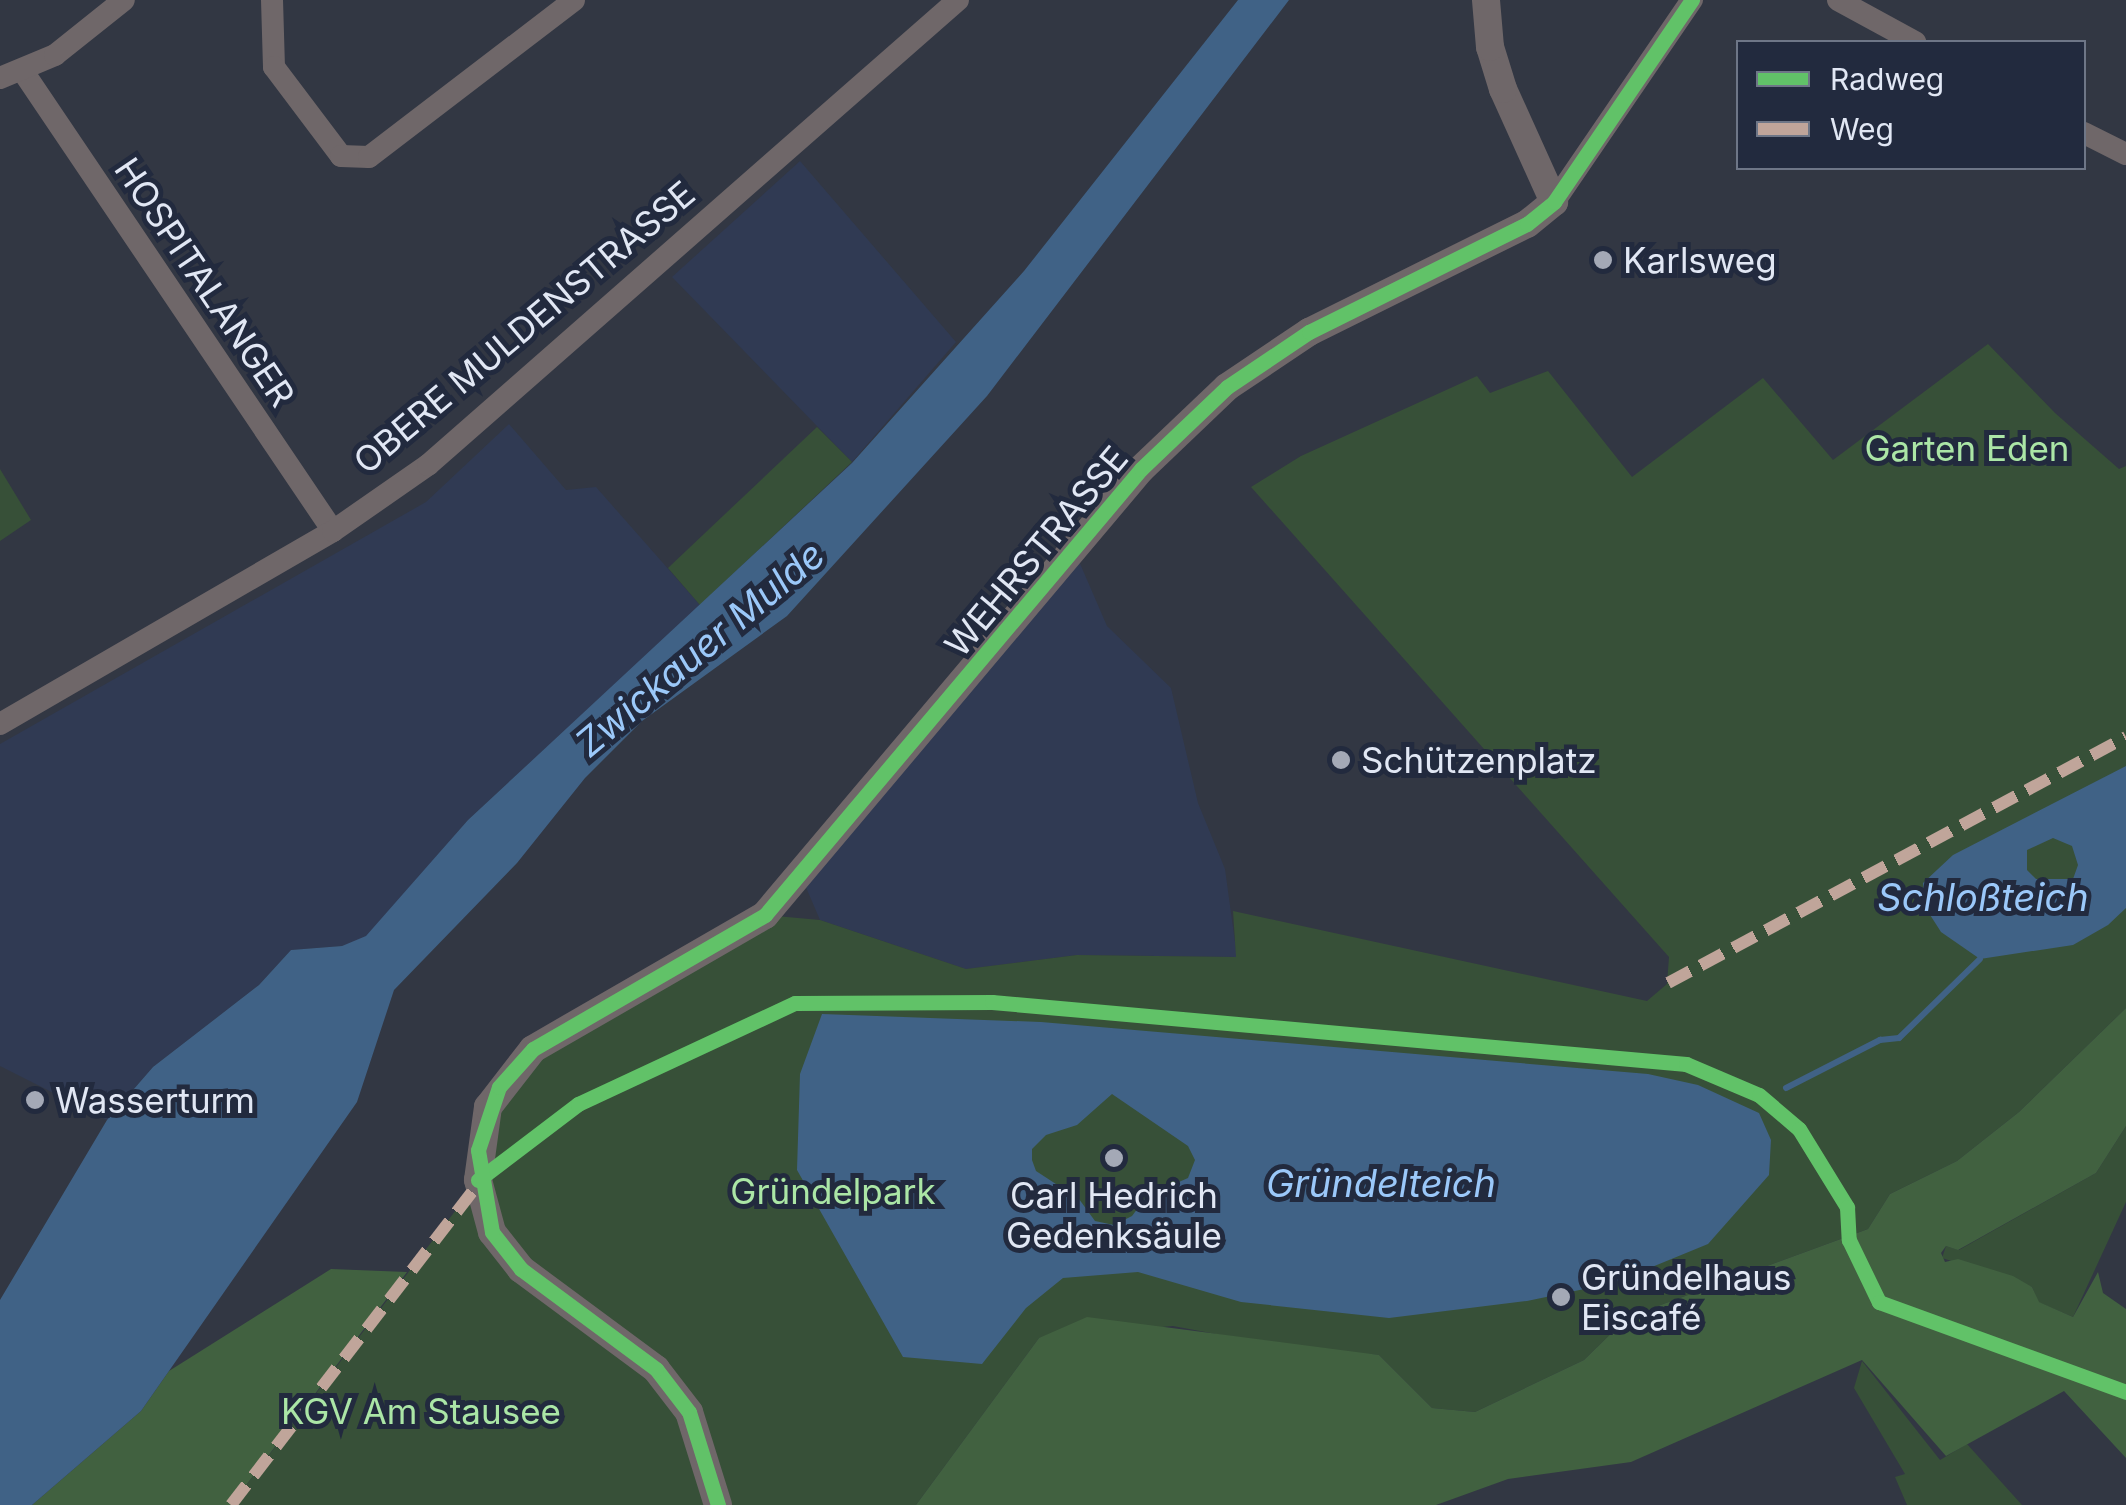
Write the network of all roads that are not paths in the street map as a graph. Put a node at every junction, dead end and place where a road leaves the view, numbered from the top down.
1 (124, 0) edge
2 (272, 0) edge
3 (574, 0) edge
4 (958, 0) edge
5 (1486, 0) edge
6 (1692, 0) edge
7 (1838, 0) edge
8 (1910, 40) edge
9 (11, 74) edge
10 (2086, 134) edge
11 (2126, 154) edge
12 (1554, 202) junction
13 (333, 531) junction
14 (0, 724) edge
15 (718, 1505) edge

1 - 9 street
2 - 3 street
4 - 13 street, OBERE MULDENSTRASSE
5 - 12 street
6 - 12 street, WEHRSTRASSE
7 - 8 street
9 - 13 street, HOSPITALANGER
10 - 11 street
12 - 15 street, WEHRSTRASSE
13 - 14 street, OBERE MULDENSTRASSE

